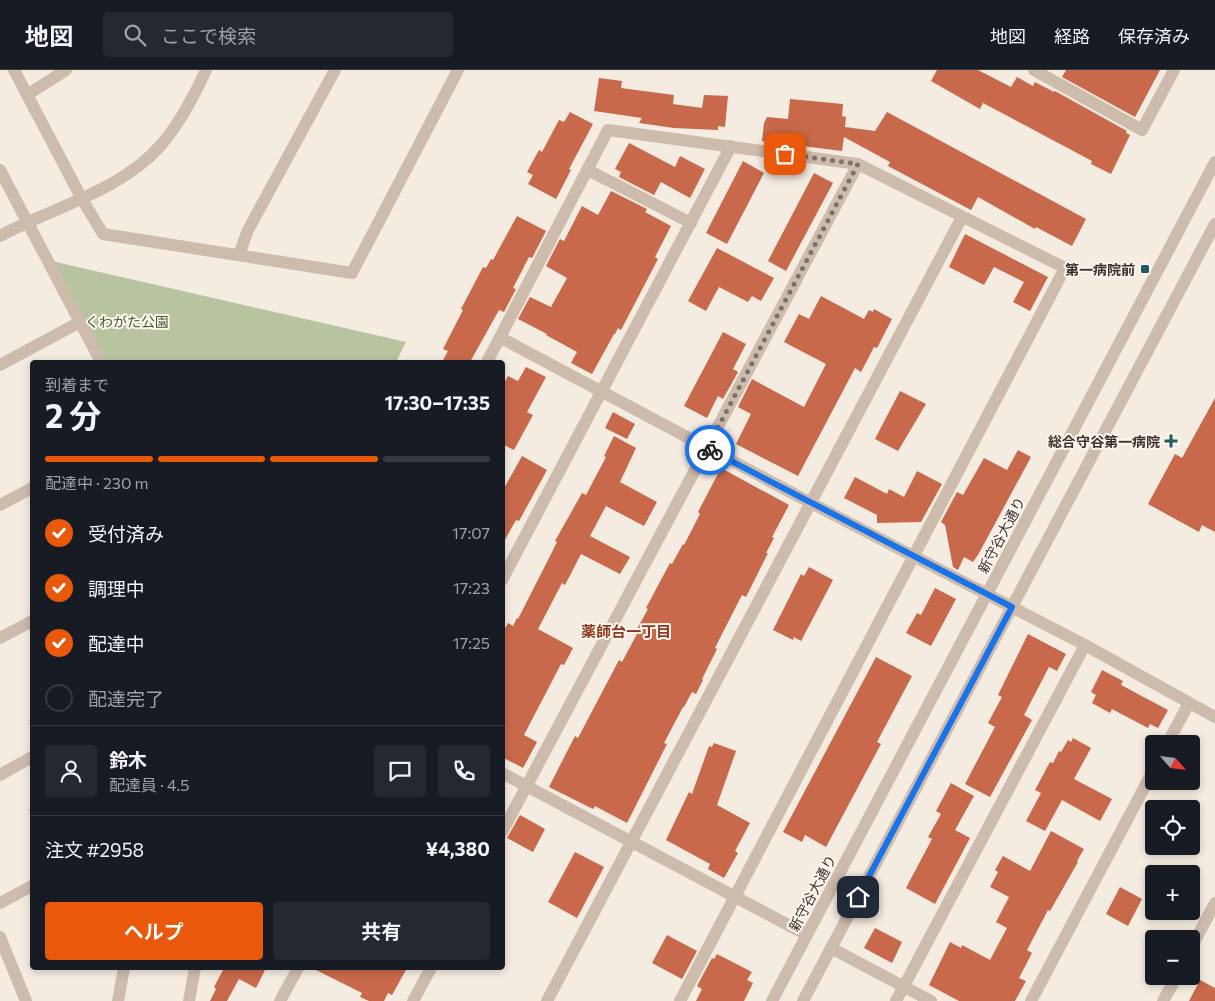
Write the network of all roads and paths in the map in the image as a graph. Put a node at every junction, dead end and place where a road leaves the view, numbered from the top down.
1 (14, 70) edge
2 (66, 70) edge
3 (206, 70) edge
4 (334, 70) edge
5 (458, 70) edge
6 (1174, 70) edge
7 (1038, 71) edge
8 (27, 95) junction
9 (731, 146) junction
10 (1215, 162) edge
11 (858, 164) junction
12 (0, 170) edge
13 (588, 170) junction
14 (82, 199) junction
15 (962, 217) junction
16 (27, 221) junction
17 (690, 223) junction
18 (1215, 224) edge
19 (0, 236) edge
20 (239, 255) junction
21 (80, 322) junction
22 (501, 338) junction
23 (100, 360) edge
24 (488, 360) edge
25 (0, 365) edge
26 (602, 392) junction
27 (707, 448) junction
28 (30, 489) edge
29 (812, 504) junction
30 (0, 505) edge
31 (914, 556) junction
32 (505, 574) edge
33 (987, 594) junction
34 (1012, 607) junction
35 (30, 622) edge
36 (0, 638) edge
37 (1085, 645) junction
38 (1189, 703) junction
39 (1215, 717) edge
40 (1172, 735) edge
41 (30, 758) edge
42 (0, 774) edge
43 (505, 775) edge
44 (526, 786) junction
45 (1145, 786) edge
46 (505, 826) edge
47 (633, 842) junction
48 (30, 887) edge
49 (734, 896) junction
50 (0, 903) edge
51 (1215, 903) edge
52 (1200, 931) edge
53 (807, 935) junction
54 (0, 937) edge
55 (831, 948) junction
56 (124, 970) edge
57 (195, 970) edge
58 (297, 970) edge
59 (430, 970) edge
60 (1172, 985) edge
61 (904, 987) junction
62 (26, 1001) edge
63 (118, 1001) edge
64 (189, 1001) edge
65 (280, 1001) edge
66 (413, 1001) edge
67 (548, 1001) edge
68 (680, 1001) edge
69 (772, 1001) edge
70 (804, 1001) edge
71 (896, 1001) edge
72 (931, 1001) edge
73 (1031, 1001) edge
74 (1164, 1001) edge

1 - 8 street
2 - 8 street
3 - 14 street
4 - 20 street
5 - 20 street
6 - 7 street
8 - 14 street
9 - 11 street
9 - 13 street
9 - 17 street
10 - 33 street, 新守谷大通り
11 - 15 street
11 - 27 street
12 - 16 street
13 - 17 street
13 - 22 street
14 - 16 street
14 - 20 street
15 - 29 street
15 - 31 street
16 - 19 street
16 - 21 street
17 - 26 street
18 - 34 street
21 - 23 street
21 - 25 street
22 - 24 street
22 - 26 street
26 - 27 street
26 - 32 street
27 - 29 street
27 - 44 street
28 - 30 street
29 - 31 street
29 - 47 street
31 - 33 street
31 - 49 street
33 - 34 street
33 - 53 street, 新守谷大通り
34 - 37 street
34 - 55 street
35 - 36 street
37 - 38 street
37 - 61 street
38 - 39 street
38 - 40 street
41 - 42 street
43 - 44 street
44 - 46 street
44 - 47 street
45 - 73 street
47 - 49 street
47 - 67 street
48 - 50 street
49 - 53 street
49 - 68 street
51 - 52 street
53 - 69 street, 新守谷大通り
54 - 62 street
55 - 61 street
55 - 70 street
56 - 63 street
57 - 64 street
58 - 65 street
59 - 66 street
60 - 74 street
61 - 71 street
61 - 72 street

